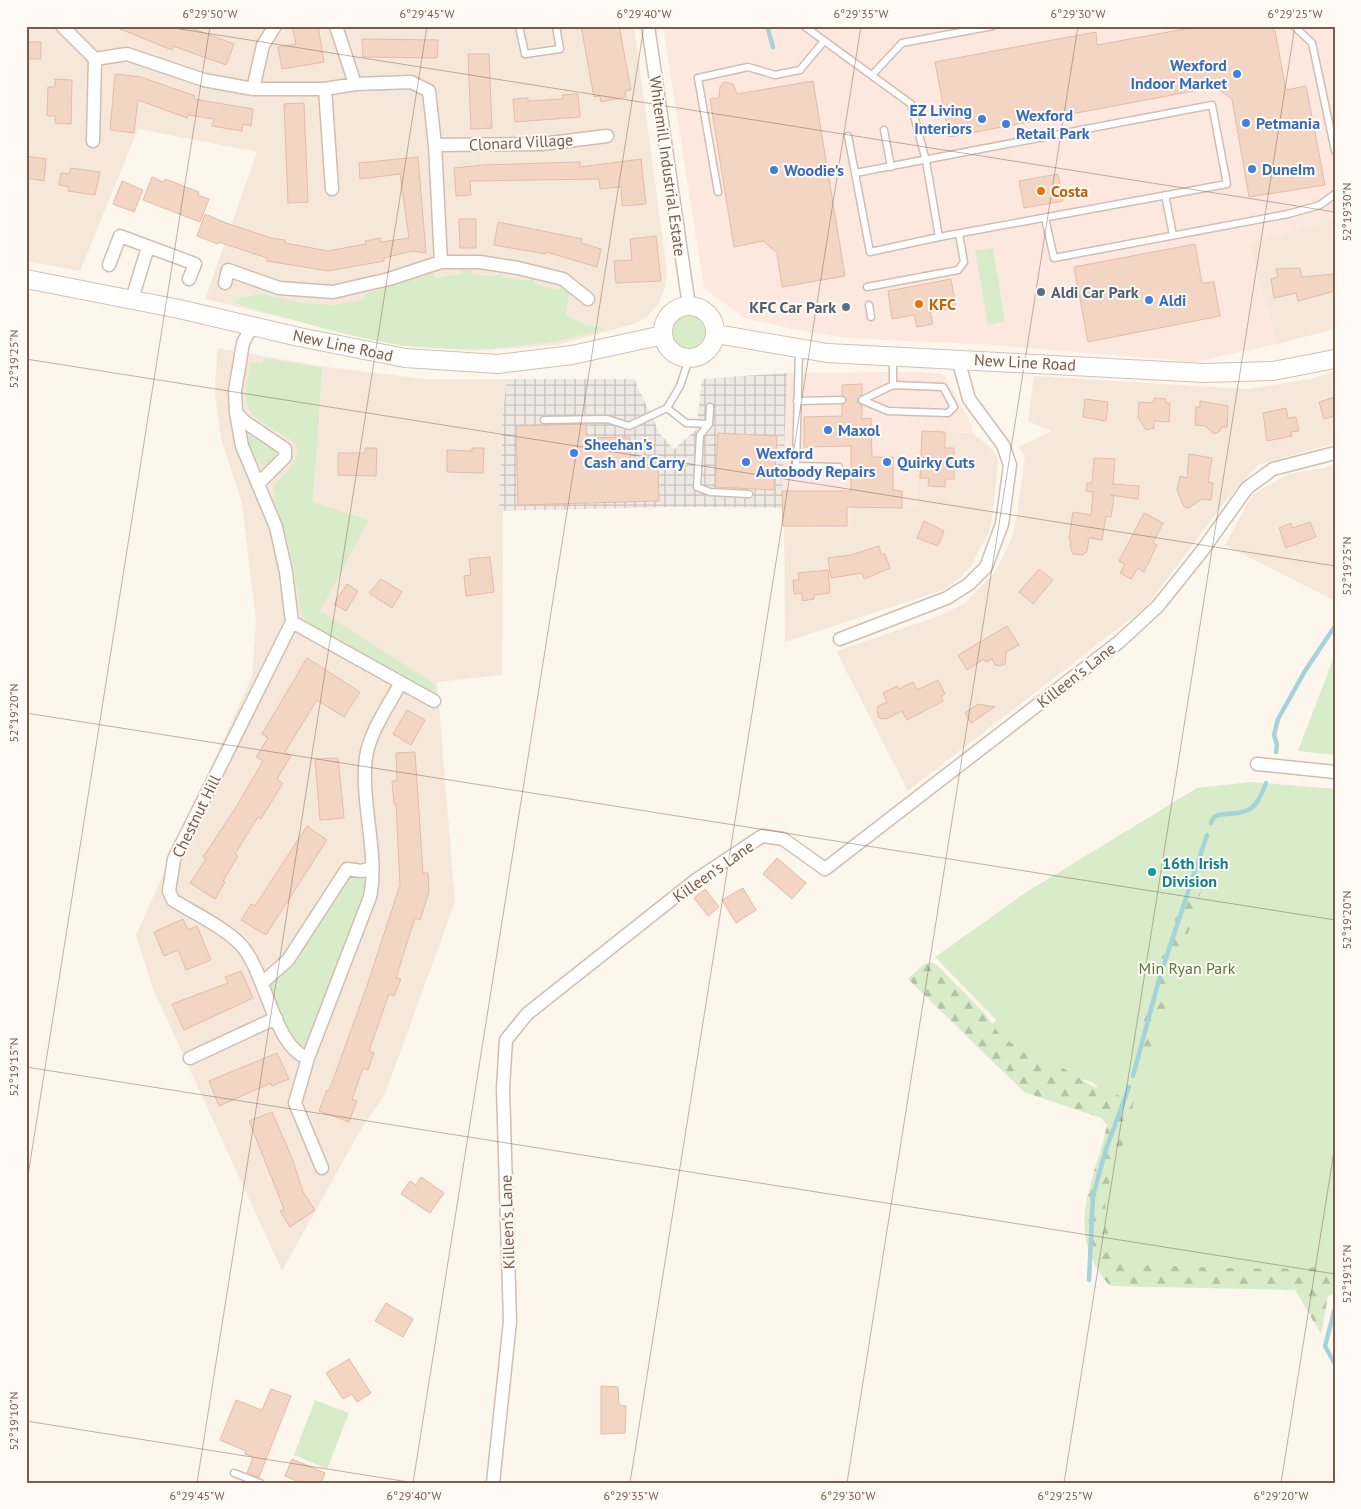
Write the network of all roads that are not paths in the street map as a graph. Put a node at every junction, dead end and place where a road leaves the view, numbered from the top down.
1 (62, 26) edge
2 (275, 26) edge
3 (336, 26) edge
4 (519, 26) edge
5 (556, 26) edge
6 (648, 26) edge
7 (804, 26) edge
8 (993, 26) edge
9 (1294, 26) edge
10 (824, 41) junction
11 (95, 59) junction
12 (872, 75) junction
13 (355, 84) junction
14 (253, 89) junction
15 (325, 89) junction
16 (884, 130) dead end
17 (607, 136) dead end
18 (848, 136) dead end
19 (94, 140) dead end
20 (436, 145) junction
21 (1335, 150) edge
22 (926, 161) junction
23 (891, 167) junction
24 (855, 173) junction
25 (332, 189) dead end
26 (718, 192) dead end
27 (1335, 194) edge
28 (1165, 196) junction
29 (1045, 218) junction
30 (959, 234) junction
31 (1173, 235) junction
32 (939, 237) junction
33 (148, 246) junction
34 (441, 262) junction
35 (109, 265) dead end
36 (26, 279) edge
37 (189, 279) dead end
38 (225, 283) dead end
39 (867, 287) dead end
40 (132, 299) junction
41 (588, 299) dead end
42 (869, 305) dead end
43 (688, 306) junction
44 (872, 317) dead end
45 (252, 326) junction
46 (716, 334) junction
47 (663, 335) junction
48 (799, 347) junction
49 (893, 356) junction
50 (689, 359) junction
51 (958, 359) junction
52 (1335, 359) edge
53 (893, 385) junction
54 (842, 400) dead end
55 (797, 401) junction
56 (710, 407) dead end
57 (667, 408) junction
58 (236, 413) junction
59 (544, 420) dead end
60 (710, 424) junction
61 (1335, 453) edge
62 (839, 467) dead end
63 (259, 482) junction
64 (748, 494) dead end
65 (292, 622) junction
66 (840, 639) dead end
67 (400, 684) junction
68 (434, 701) dead end
69 (1257, 764) dead end
70 (1335, 772) edge
71 (371, 868) junction
72 (262, 983) junction
73 (276, 1018) junction
74 (190, 1058) dead end
75 (308, 1058) junction
76 (322, 1168) dead end
77 (234, 1473) dead end
78 (260, 1483) edge
79 (493, 1483) edge

1 - 11 street
2 - 14 street
3 - 13 street
4 - 5 lane
6 - 43 street, Whitemill Industrial Estate
7 - 10 lane
8 - 12 lane
9 - 21 lane
10 - 12 lane
10 - 26 lane
11 - 14 street
11 - 19 street
12 - 22 lane
13 - 15 street
13 - 20 street
14 - 15 street
15 - 25 street
16 - 23 lane
17 - 20 street, Clonard Village
18 - 24 lane
20 - 34 street
22 - 23 lane
22 - 28 lane
22 - 32 lane
23 - 24 lane
24 - 32 lane
27 - 31 lane
28 - 29 lane
28 - 31 lane
29 - 30 lane
29 - 31 lane
30 - 32 lane
30 - 39 lane
33 - 35 street
33 - 37 street
33 - 40 street
34 - 38 street
34 - 41 street
36 - 40 main road, New Line Road
40 - 45 main road, New Line Road
42 - 44 lane
43 - 46 main road
43 - 47 main road
45 - 47 main road, New Line Road
45 - 58 street
46 - 48 main road, New Line Road
46 - 50 main road
47 - 50 main road
48 - 49 main road, New Line Road
48 - 55 lane
49 - 51 main road, New Line Road
49 - 53 lane
50 - 57 lane
51 - 52 main road, New Line Road
51 - 66 street
53 - 53 lane
54 - 55 lane
55 - 62 lane
56 - 60 lane
57 - 59 lane
57 - 60 lane
58 - 63 street
58 - 63 street
60 - 64 lane
61 - 79 street, Killeen's Lane
63 - 65 street
65 - 67 street
65 - 72 street, Chestnut Hill
67 - 68 street
67 - 71 street
69 - 70 street
71 - 72 street
71 - 75 street
72 - 73 street, Chestnut Hill
73 - 74 street
73 - 75 street, Chestnut Hill
75 - 76 street
77 - 78 lane

